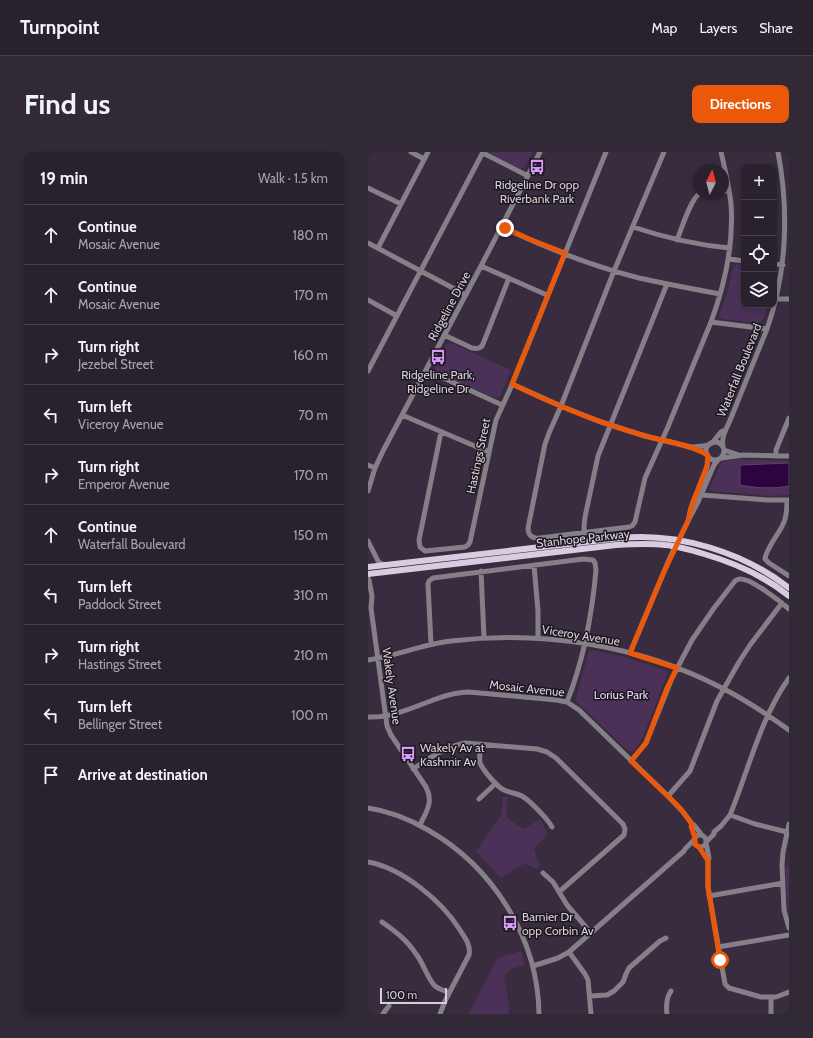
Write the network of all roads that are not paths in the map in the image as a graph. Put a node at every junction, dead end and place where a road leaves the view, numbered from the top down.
1 (410, 152) edge
2 (428, 152) edge
3 (540, 152) edge
4 (606, 152) edge
5 (664, 152) edge
6 (721, 152) edge
7 (778, 152) edge
8 (483, 153) edge
9 (424, 159) junction
10 (724, 164) edge
11 (528, 176) junction
12 (368, 188) edge
13 (729, 191) edge
14 (787, 194) edge
15 (694, 200) edge
16 (401, 204) junction
17 (502, 227) junction
18 (633, 227) junction
19 (678, 240) junction
20 (368, 243) edge
21 (378, 248) junction
22 (730, 248) junction
23 (565, 253) junction
24 (729, 259) junction
25 (741, 261) edge
26 (777, 264) edge
27 (783, 265) junction
28 (481, 266) junction
29 (421, 271) junction
30 (614, 271) junction
31 (509, 278) junction
32 (667, 284) junction
33 (720, 294) junction
34 (777, 294) edge
35 (466, 295) junction
36 (547, 295) junction
37 (777, 299) edge
38 (789, 299) edge
39 (368, 300) edge
40 (773, 308) edge
41 (398, 316) junction
42 (711, 322) junction
43 (767, 329) junction
44 (444, 335) junction
45 (368, 356) edge
46 (374, 359) junction
47 (426, 370) junction
48 (368, 371) edge
49 (512, 384) junction
50 (502, 405) junction
51 (561, 406) junction
52 (402, 415) junction
53 (789, 418) edge
54 (611, 425) junction
55 (725, 430) junction
56 (441, 432) junction
57 (662, 440) junction
58 (710, 444) junction
59 (691, 447) junction
60 (724, 448) junction
61 (489, 452) junction
62 (707, 455) junction
63 (740, 455) junction
64 (776, 456) junction
65 (789, 456) edge
66 (719, 459) junction
67 (368, 465) edge
68 (375, 468) junction
69 (368, 491) edge
70 (702, 495) junction
71 (788, 500) edge
72 (688, 521) junction
73 (584, 533) junction
74 (679, 540) junction
75 (368, 541) edge
76 (675, 547) junction
77 (534, 565) junction
78 (387, 566) junction
79 (368, 567) edge
80 (481, 571) junction
81 (368, 574) edge
82 (789, 576) edge
83 (368, 578) edge
84 (789, 588) edge
85 (789, 596) edge
86 (368, 599) edge
87 (782, 603) junction
88 (370, 606) edge
89 (789, 609) edge
90 (484, 638) junction
91 (538, 638) junction
92 (586, 643) junction
93 (431, 644) junction
94 (630, 653) junction
95 (378, 658) junction
96 (368, 660) edge
97 (677, 668) junction
98 (789, 678) edge
99 (724, 689) junction
100 (567, 702) junction
101 (768, 715) junction
102 (385, 716) junction
103 (368, 717) edge
104 (789, 730) edge
105 (481, 744) junction
106 (631, 761) junction
107 (414, 769) junction
108 (495, 784) junction
109 (668, 796) junction
110 (479, 799) dead end
111 (368, 808) edge
112 (730, 815) junction
113 (692, 824) junction
114 (789, 824) edge
115 (420, 826) junction
116 (552, 827) dead end
117 (714, 832) junction
118 (787, 832) junction
119 (702, 835) junction
120 (694, 839) junction
121 (706, 842) junction
122 (698, 846) junction
123 (684, 851) junction
124 (708, 859) junction
125 (368, 862) edge
126 (543, 873) dead end
127 (783, 883) junction
128 (559, 892) junction
129 (709, 896) junction
130 (382, 922) dead end
131 (789, 928) edge
132 (591, 933) junction
133 (789, 935) edge
134 (666, 938) dead end
135 (718, 948) junction
136 (569, 952) junction
137 (533, 966) junction
138 (671, 991) dead end
139 (789, 992) edge
140 (449, 993) junction
141 (590, 996) junction
142 (771, 997) junction
143 (390, 1006) dead end
144 (383, 1014) edge
145 (440, 1014) edge
146 (539, 1014) edge
147 (591, 1014) edge
148 (666, 1014) edge
149 (771, 1014) edge

1 - 9 street
2 - 9 street
3 - 11 street, Ridgeline Drive
4 - 23 street, Hastings Street
5 - 18 street
6 - 10 street
7 - 14 street, Waterfall Boulevard
8 - 11 street
8 - 29 street
9 - 16 street
11 - 17 street, Ridgeline Drive
12 - 16 street
13 - 22 street
14 - 27 street, Waterfall Boulevard
15 - 19 street
16 - 21 street
17 - 23 street
17 - 28 street, Ridgeline Drive
18 - 19 street
18 - 30 street
19 - 22 street
20 - 21 street
21 - 29 street
22 - 24 street
23 - 30 street
23 - 36 street, Hastings Street
24 - 25 street
24 - 33 street
26 - 27 street
27 - 34 street, Waterfall Boulevard
28 - 31 street
28 - 35 street, Ridgeline Drive
29 - 35 street
29 - 41 street
30 - 32 street
30 - 51 street
31 - 36 street
31 - 44 street
32 - 33 street
32 - 54 street
33 - 42 street
35 - 44 street, Ridgeline Drive
36 - 49 street, Hastings Street
37 - 38 street
39 - 41 street
40 - 43 street, Waterfall Boulevard
41 - 46 street
42 - 43 street
42 - 57 street
43 - 55 street, Waterfall Boulevard
44 - 47 street, Ridgeline Drive
45 - 46 street
46 - 48 street
47 - 50 street
47 - 52 street, Ridgeline Drive
49 - 50 street, Hastings Street
49 - 51 street
50 - 61 street, Hastings Street
51 - 54 street
51 - 73 street
52 - 56 street
52 - 68 street, Ridgeline Drive
53 - 64 street
54 - 57 street
54 - 73 street
55 - 58 street, Waterfall Boulevard
55 - 60 street, Waterfall Boulevard
56 - 61 street
56 - 61 street, Hastings Street
57 - 59 street
57 - 73 street
58 - 59 street
58 - 60 street
58 - 62 street
59 - 62 street
60 - 63 street
60 - 66 street
62 - 66 street
62 - 72 street
63 - 64 street
63 - 66 street
64 - 65 street
66 - 70 street
67 - 68 street
68 - 69 street, Ridgeline Drive
70 - 71 street
70 - 72 street
71 - 82 street
72 - 74 street
74 - 76 street
74 - 78 main road, Stanhope Parkway
74 - 84 main road, Stanhope Parkway
75 - 78 street
76 - 81 main road, Stanhope Parkway
76 - 85 main road, Stanhope Parkway
76 - 94 street
77 - 80 street
77 - 91 street
77 - 92 street
78 - 79 main road, Stanhope Parkway
80 - 90 street
80 - 93 street
83 - 88 street, Wakely Avenue
86 - 88 street, Wakely Avenue
87 - 89 street
87 - 97 street
87 - 99 street
88 - 95 street, Wakely Avenue
90 - 91 street, Viceroy Avenue
90 - 93 street, Viceroy Avenue
91 - 92 street, Viceroy Avenue
92 - 94 street, Viceroy Avenue
92 - 100 street
93 - 95 street, Viceroy Avenue
94 - 97 street, Viceroy Avenue
95 - 96 street, Viceroy Avenue
95 - 102 street, Wakely Avenue
97 - 99 street, Viceroy Avenue
97 - 106 street
98 - 101 street
99 - 101 street, Viceroy Avenue
99 - 109 street
100 - 102 street, Mosaic Avenue
100 - 106 street, Mosaic Avenue
101 - 104 street, Viceroy Avenue
101 - 112 street
102 - 103 street, Mosaic Avenue
102 - 107 street, Wakely Avenue
105 - 107 street
105 - 108 street
105 - 128 street
106 - 109 street, Mosaic Avenue
107 - 115 street, Wakely Avenue
108 - 110 street
108 - 116 street
109 - 113 street, Mosaic Avenue
111 - 115 street
112 - 117 street
112 - 118 street
113 - 119 street, Mosaic Avenue
113 - 120 street, Mosaic Avenue
114 - 118 street
115 - 137 street
117 - 119 street
117 - 121 street
118 - 127 street
119 - 120 street
119 - 121 street
120 - 122 street
120 - 123 street
121 - 122 street
121 - 124 street
122 - 123 street
122 - 124 street
123 - 132 street
124 - 129 street
125 - 140 street
126 - 128 street
127 - 129 street
127 - 131 street
128 - 132 street
129 - 135 street
130 - 140 street
132 - 136 street
133 - 135 street
134 - 141 street
135 - 142 street
136 - 137 street
136 - 141 street
137 - 146 street
138 - 148 street
139 - 142 street
140 - 145 street
141 - 147 street
142 - 149 street
143 - 144 street

